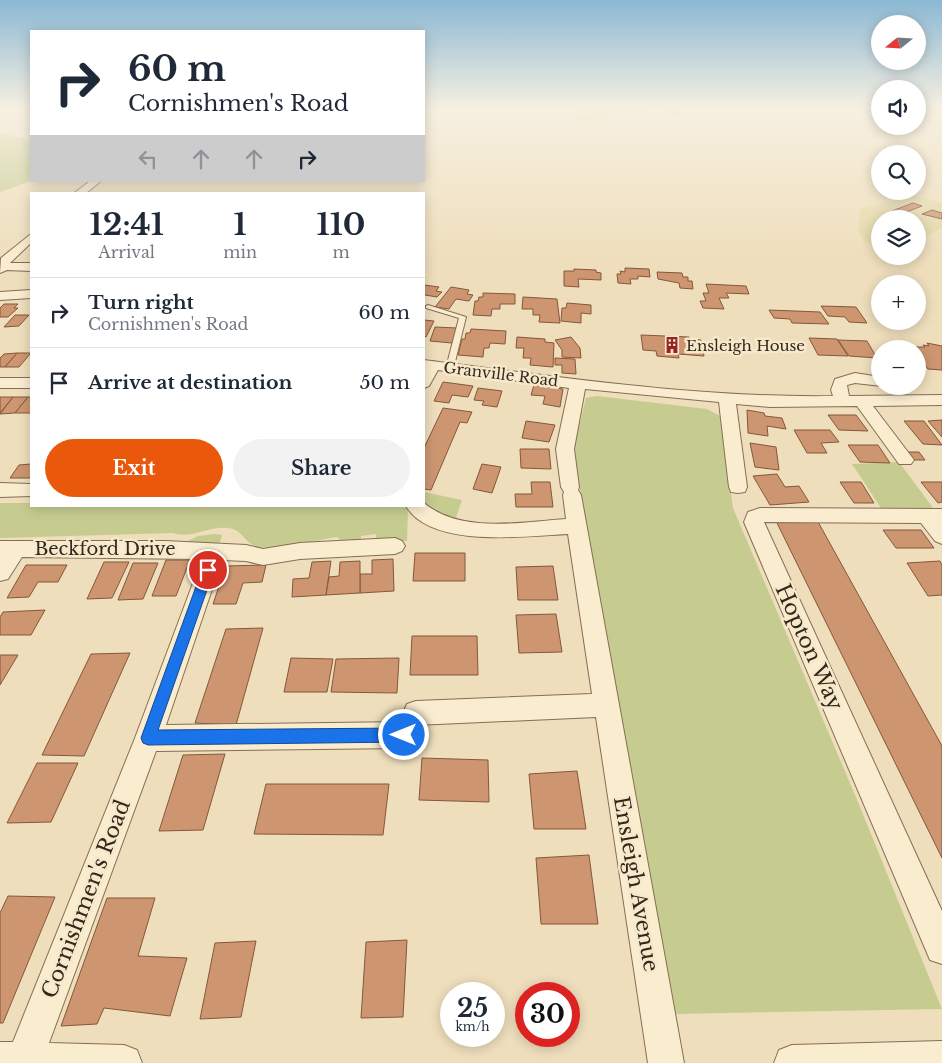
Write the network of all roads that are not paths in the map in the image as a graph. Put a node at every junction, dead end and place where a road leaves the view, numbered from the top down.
1 (95, 182) edge
2 (81, 192) edge
3 (30, 239) edge
4 (30, 267) edge
5 (2, 268) edge
6 (30, 294) edge
7 (0, 296) edge
8 (428, 306) dead end
9 (428, 364) edge
10 (450, 368) junction
11 (425, 378) edge
12 (871, 381) edge
13 (0, 383) edge
14 (30, 383) edge
15 (578, 384) junction
16 (899, 395) edge
17 (727, 398) junction
18 (906, 400) junction
19 (942, 400) edge
20 (843, 402) junction
21 (862, 402) junction
22 (905, 460) dead end
23 (738, 487) dead end
24 (0, 490) edge
25 (30, 490) edge
26 (571, 491) joint
27 (416, 507) edge
28 (935, 516) edge
29 (577, 526) junction
30 (942, 536) edge
31 (395, 546) dead end
32 (8, 549) edge
33 (215, 551) junction
34 (0, 573) edge
35 (606, 705) junction
36 (148, 738) junction
37 (942, 948) edge
38 (942, 1059) edge
39 (12, 1060) edge
40 (124, 1063) edge
41 (666, 1063) edge
42 (792, 1063) edge

1 - 2 street
3 - 5 street
4 - 5 street
6 - 7 street
8 - 10 lane
9 - 10 street, Granville Road
9 - 11 street
10 - 15 street, Granville Road
12 - 20 street
13 - 14 street
15 - 17 street, Granville Road
15 - 26 street, Granville Road
16 - 18 street
17 - 20 street, Granville Road
17 - 23 street
18 - 19 street, Granville Road
18 - 21 street, Granville Road
20 - 21 street, Granville Road
21 - 22 street
24 - 25 street
26 - 29 street, Ensleigh Avenue
27 - 29 street
28 - 30 street
28 - 37 street, Hopton Way
29 - 35 street, Ensleigh Avenue
31 - 33 street, Beckford Drive
32 - 33 street, Beckford Drive
32 - 34 street, Beckford Drive
33 - 36 street, Cornishmen's Road
35 - 36 street
35 - 41 street, Ensleigh Avenue
36 - 39 street, Cornishmen's Road
38 - 42 street
39 - 40 street

